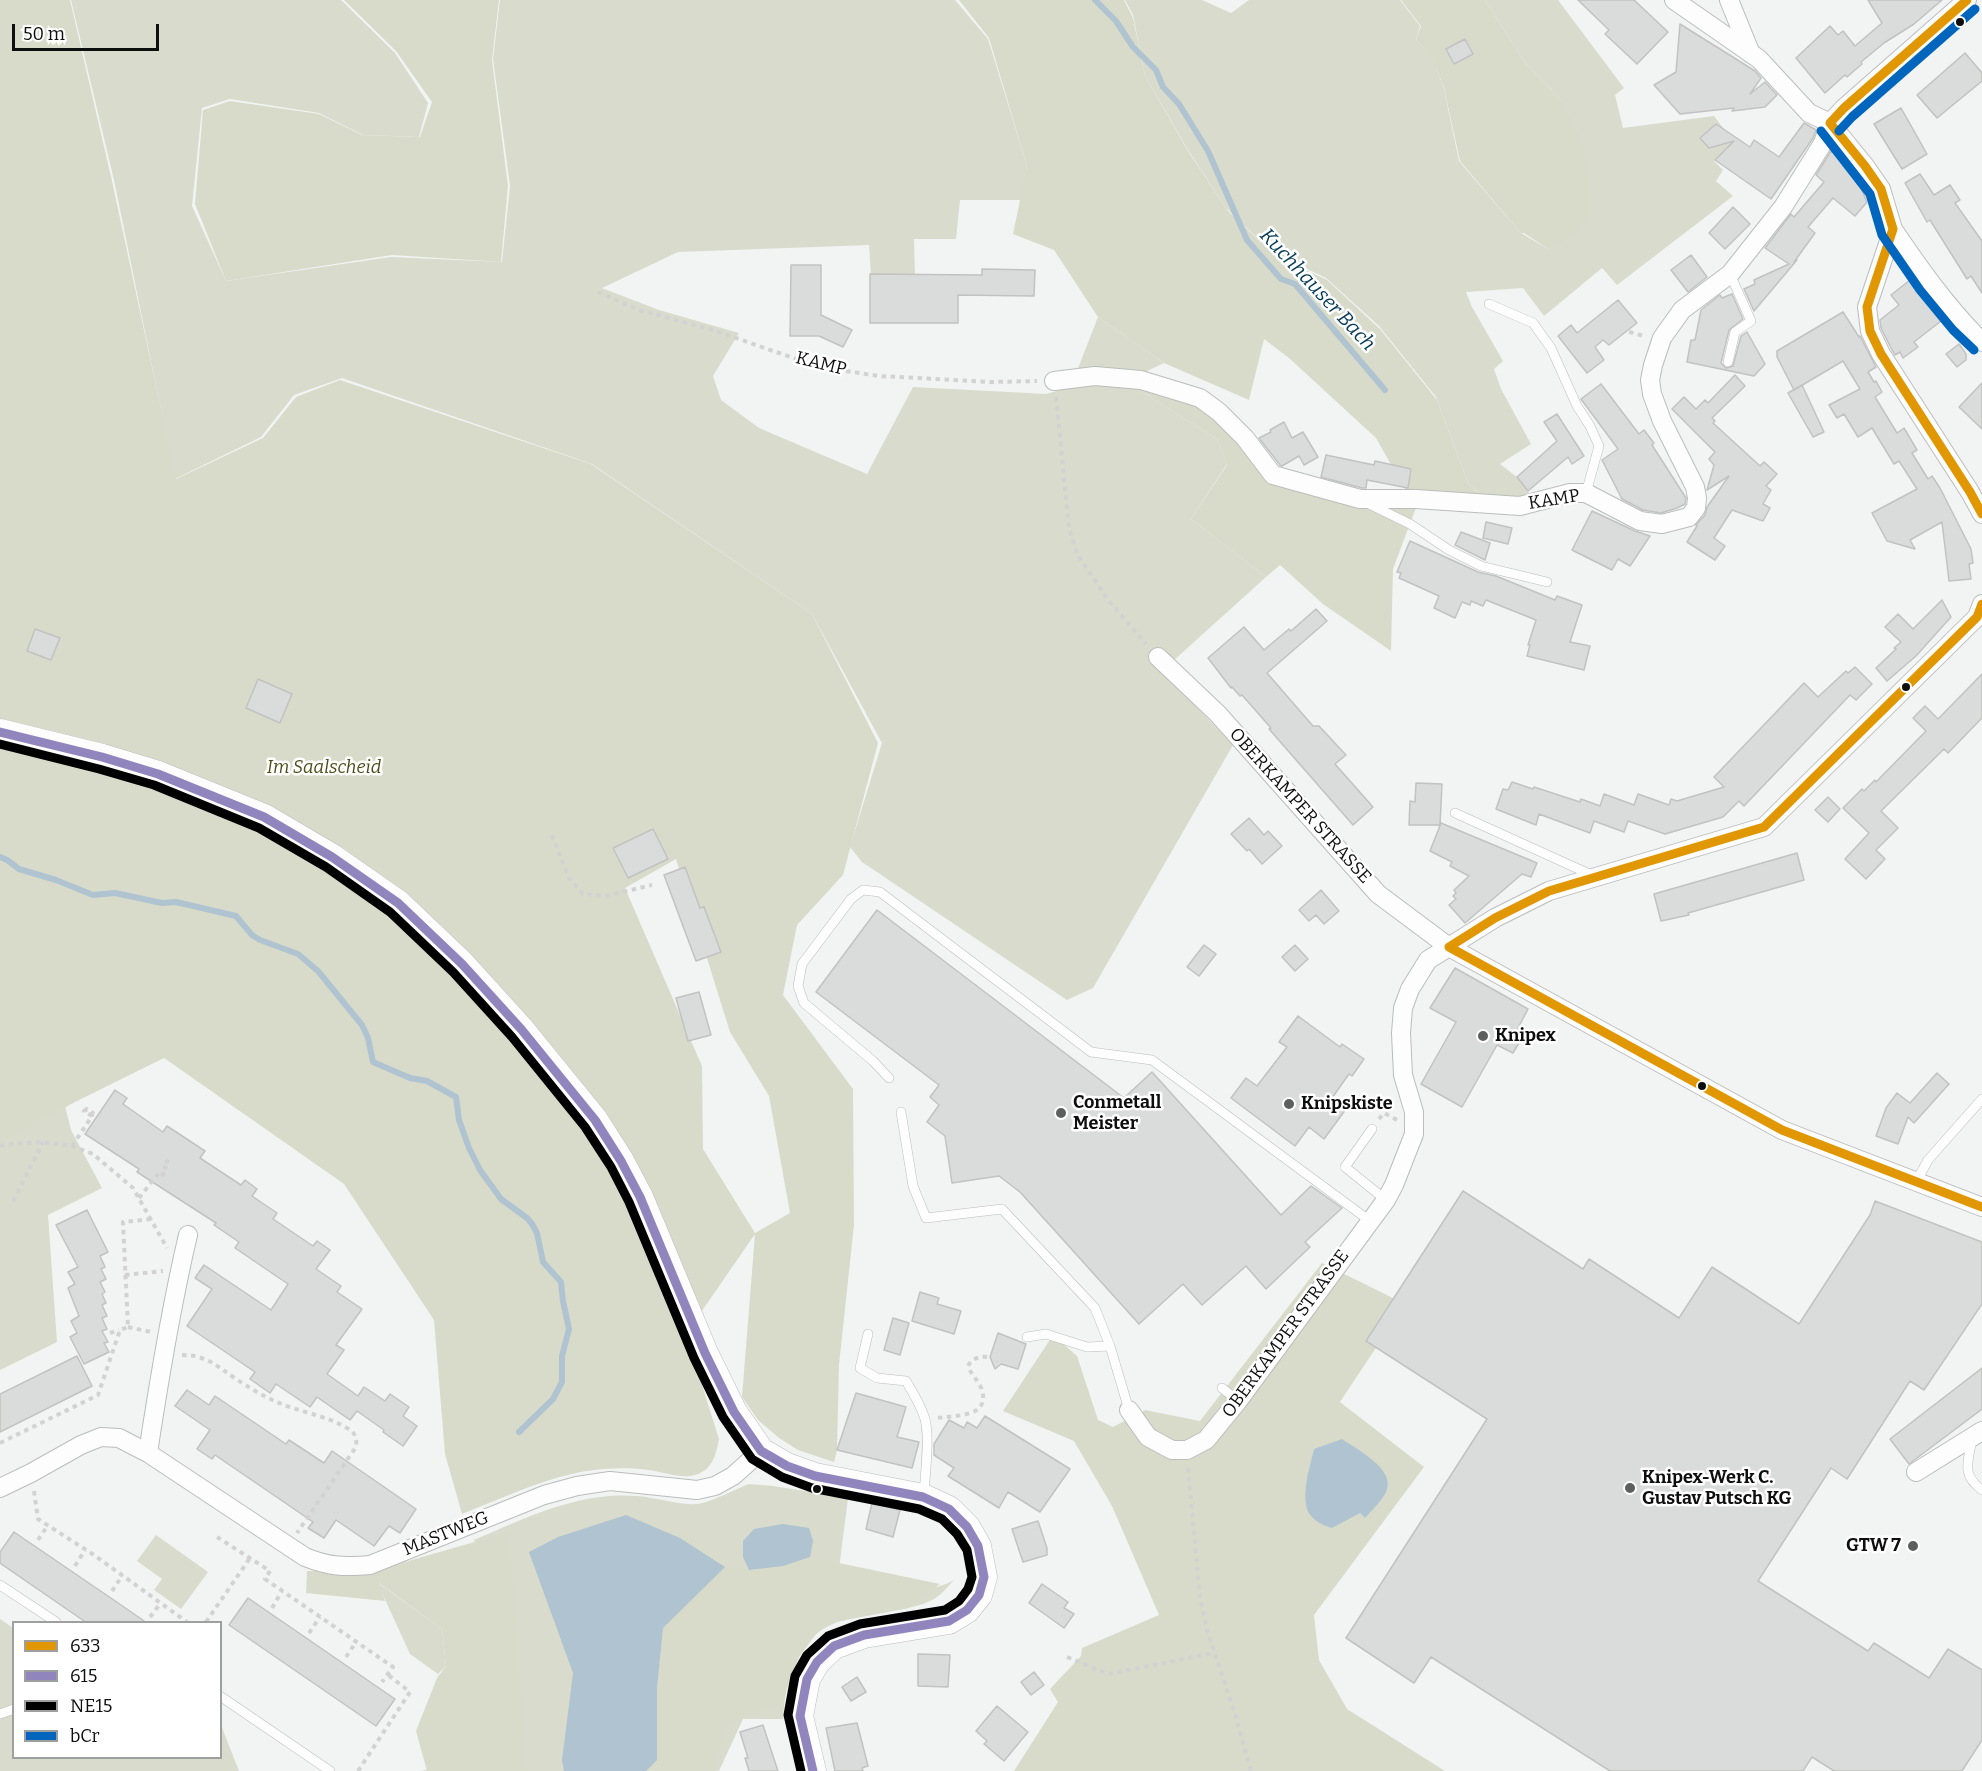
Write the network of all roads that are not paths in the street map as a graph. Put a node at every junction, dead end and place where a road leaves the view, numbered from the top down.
1 (1674, 0) edge
2 (1729, 0) edge
3 (1967, 0) edge
4 (1751, 54) junction
5 (1830, 123) junction
6 (1893, 229) junction
7 (1730, 274) junction
8 (1489, 304) dead end
9 (1982, 342) edge
10 (1728, 362) dead end
11 (1054, 381) road end
12 (1586, 493) junction
13 (1360, 499) junction
14 (1982, 514) edge
15 (1547, 582) dead end
16 (1982, 604) edge
17 (1158, 657) road end
18 (0, 732) edge
19 (1455, 813) dead end
20 (1596, 876) junction
21 (1449, 947) junction
22 (889, 1078) dead end
23 (1982, 1098) edge
24 (901, 1112) dead end
25 (1372, 1129) dead end
26 (1916, 1182) junction
27 (1386, 1200) junction
28 (1982, 1206) edge
29 (1370, 1221) junction
30 (188, 1235) dead end
31 (868, 1334) dead end
32 (1027, 1336) dead end
33 (1110, 1346) junction
34 (1222, 1388) dead end
35 (1238, 1401) junction
36 (1129, 1410) joint
37 (1977, 1433) edge
38 (761, 1451) junction
39 (147, 1453) junction
40 (1916, 1472) dead end
41 (0, 1488) edge
42 (1982, 1490) edge
43 (923, 1497) junction
44 (0, 1585) edge
45 (53, 1621) edge
46 (222, 1696) edge
47 (330, 1771) edge
48 (813, 1771) edge

1 - 4 street
2 - 4 street
3 - 5 street
4 - 5 street
5 - 6 street
5 - 7 street, KAMP
6 - 9 street
6 - 14 street
7 - 10 lane
7 - 12 street, KAMP
8 - 12 lane
11 - 13 street, KAMP
12 - 13 street, KAMP
13 - 15 lane
16 - 20 street
17 - 21 street, OBERKAMPER STRASSE
18 - 38 main road
19 - 20 lane
20 - 21 street
21 - 26 street, OBERKAMPER STRASSE
21 - 27 street, OBERKAMPER STRASSE
22 - 29 lane
23 - 26 lane
24 - 33 lane
25 - 27 lane
26 - 28 street, OBERKAMPER STRASSE
27 - 29 street, OBERKAMPER STRASSE
29 - 35 street, OBERKAMPER STRASSE
30 - 39 street
31 - 43 lane
32 - 33 lane
33 - 36 lane
34 - 35 lane
35 - 36 street, OBERKAMPER STRASSE
37 - 40 street
37 - 42 lane
38 - 39 street, MASTWEG
38 - 43 main road
39 - 41 street, MASTWEG
43 - 48 main road
44 - 45 lane
46 - 47 lane

